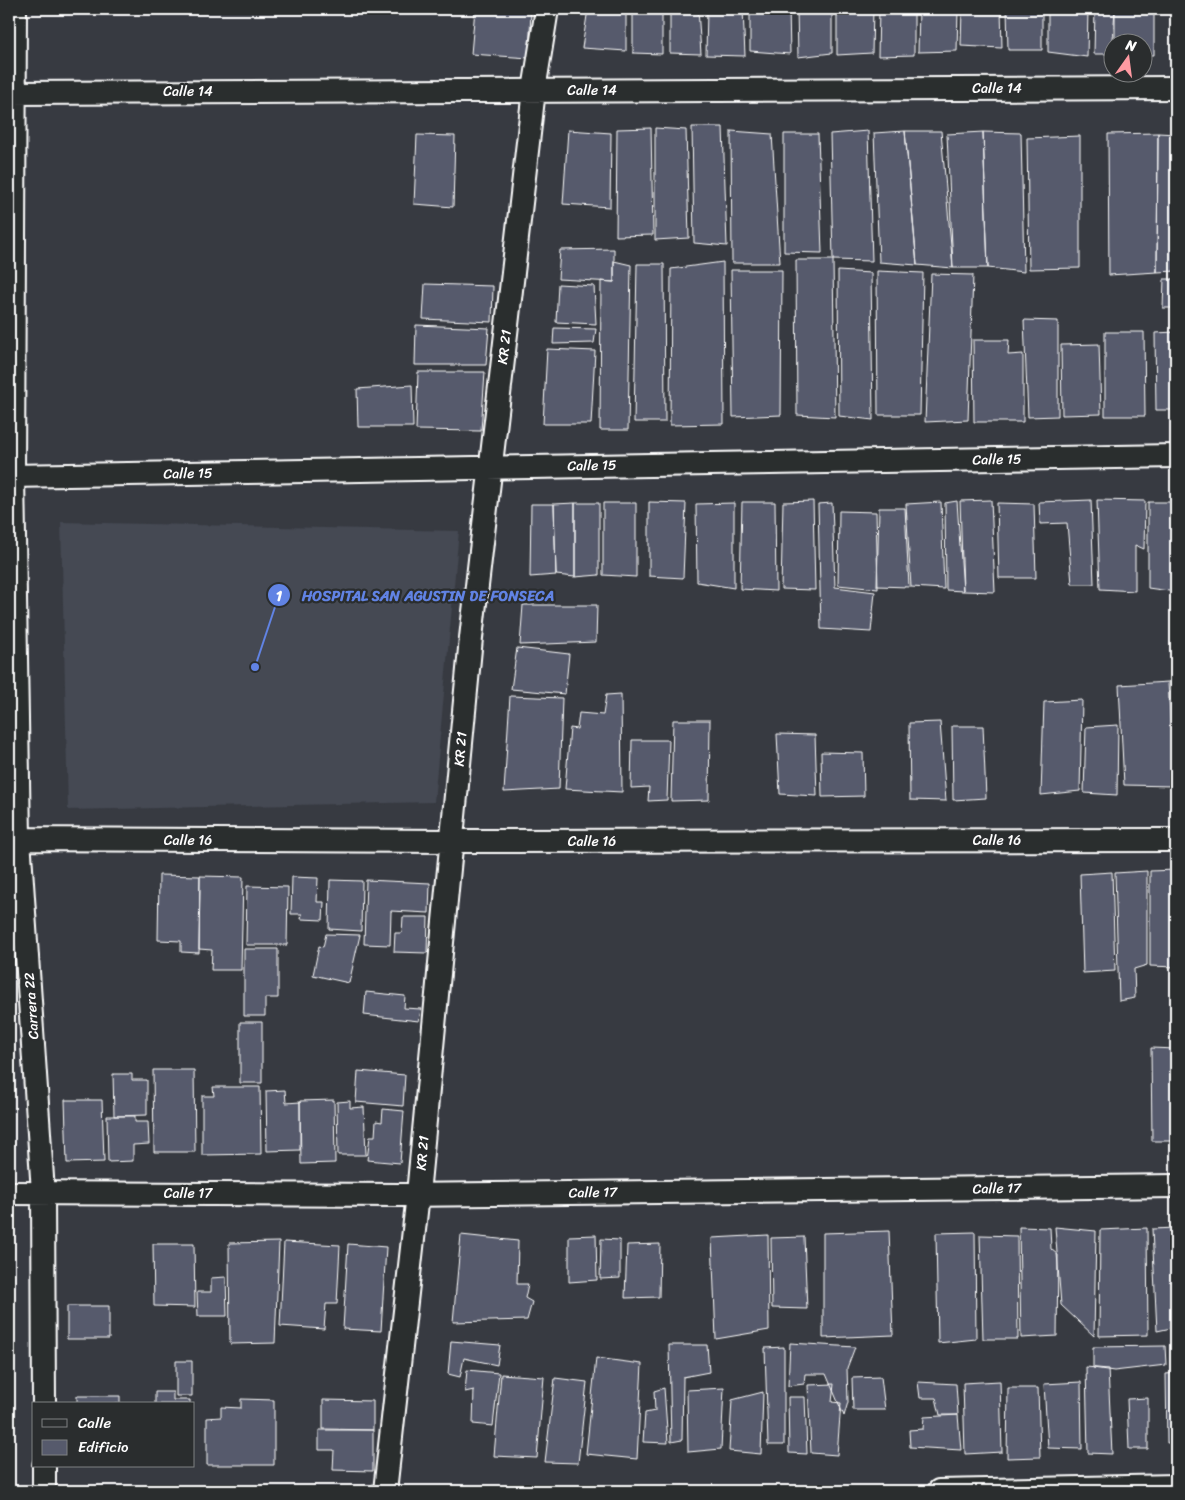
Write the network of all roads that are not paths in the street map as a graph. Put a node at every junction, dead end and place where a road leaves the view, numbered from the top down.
1 (15, 9) edge
2 (546, 9) edge
3 (1176, 88) edge
4 (534, 90) junction
5 (11, 93) edge
6 (1176, 456) edge
7 (490, 467) junction
8 (11, 476) edge
9 (14, 839) edge
10 (1176, 840) edge
11 (452, 841) junction
12 (1176, 1186) edge
13 (43, 1192) junction
14 (9, 1193) edge
15 (418, 1194) junction
16 (44, 1402) edge
17 (44, 1468) edge
18 (1176, 1486) edge
19 (44, 1491) edge
20 (385, 1491) edge
21 (939, 1491) edge

1 - 5 street, Carrera 22
2 - 4 street, KR 21
3 - 4 street, Calle 14
4 - 5 street, Calle 14
4 - 7 street, KR 21
5 - 8 street, Carrera 22
6 - 7 street, Calle 15
7 - 8 street, Calle 15
7 - 11 street, KR 21
8 - 9 street, Carrera 22
9 - 11 street, Calle 16
9 - 13 street, Carrera 22
10 - 11 street, Calle 16
11 - 15 street, KR 21
12 - 15 street, Calle 17
13 - 14 street, Calle 17
13 - 15 street, Calle 17
13 - 16 street, Carrera 22
15 - 20 street, KR 21
17 - 19 street
18 - 21 street

